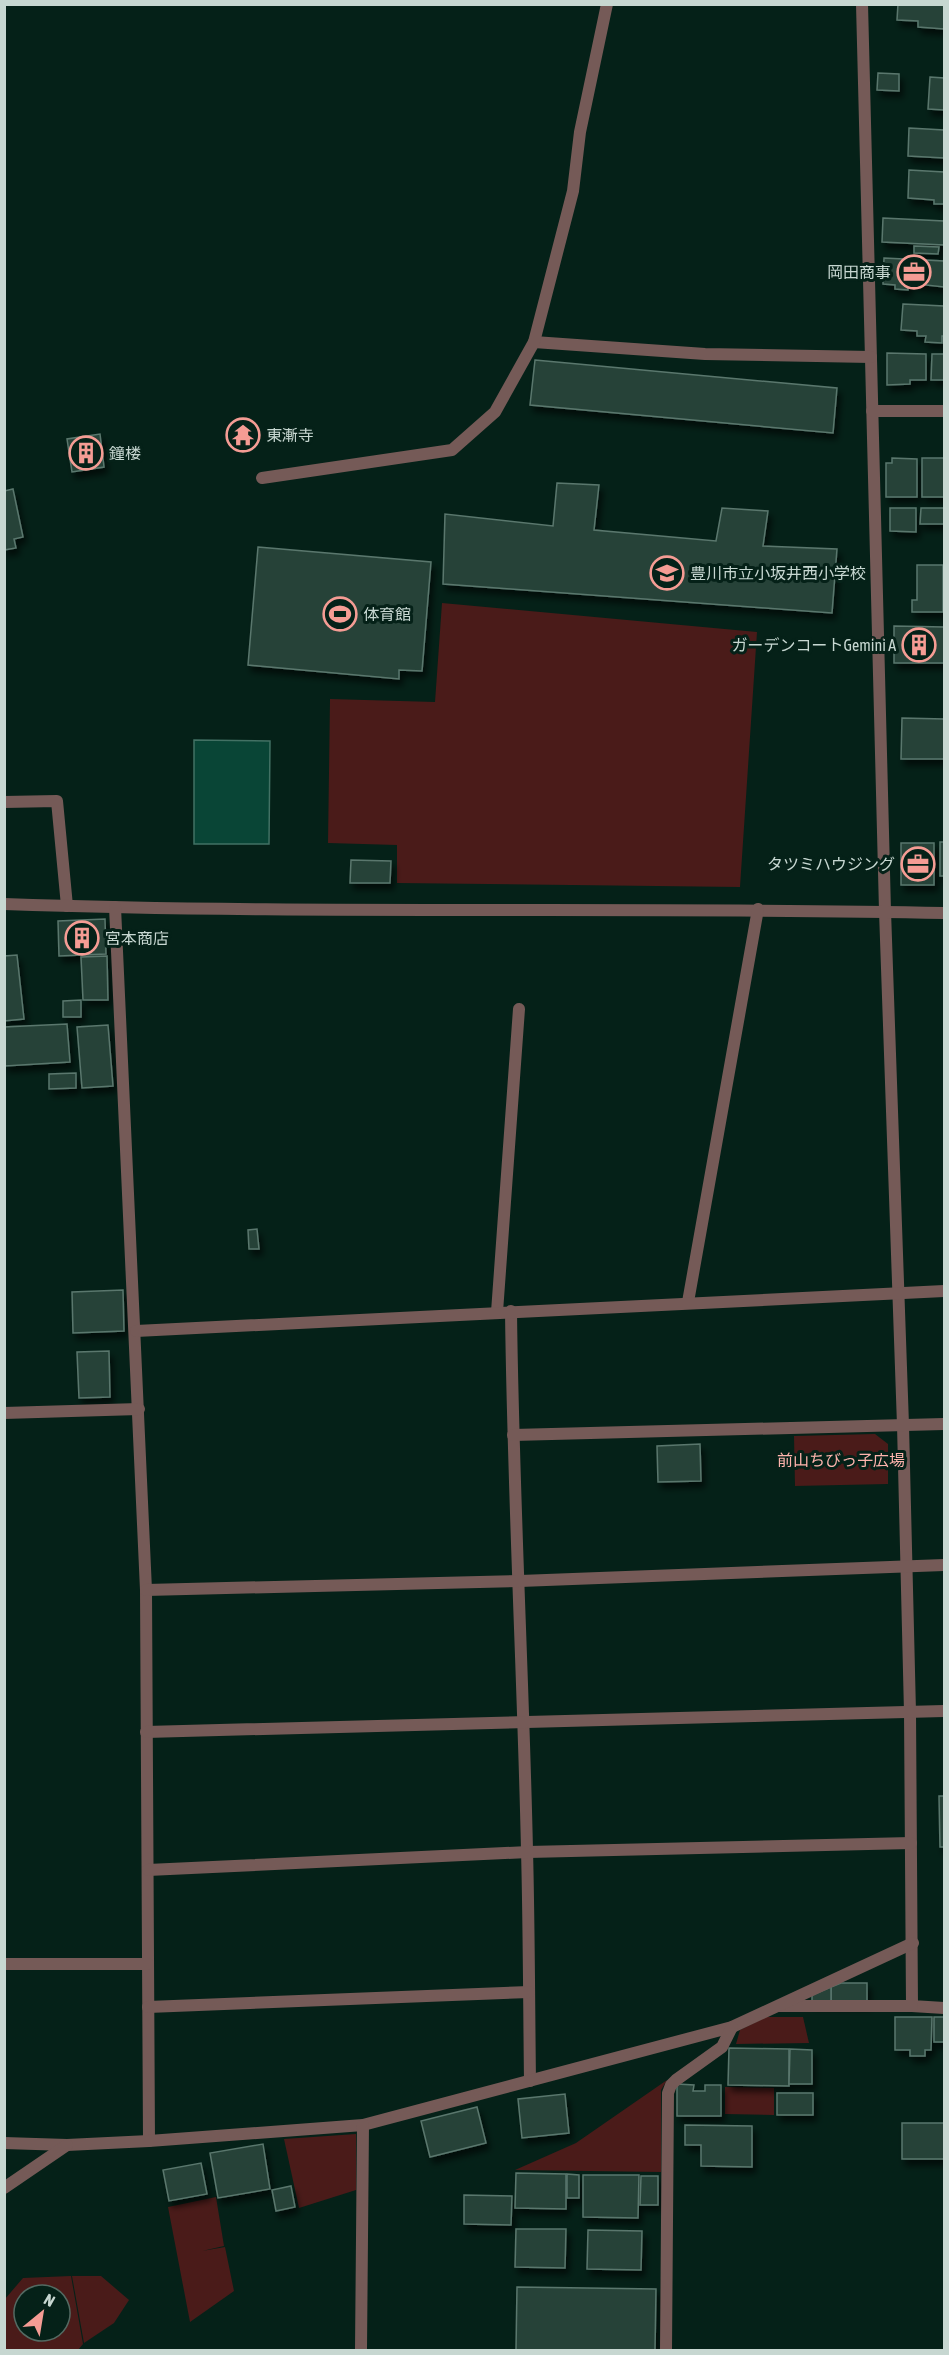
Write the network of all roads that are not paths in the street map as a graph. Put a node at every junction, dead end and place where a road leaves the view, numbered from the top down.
1 (607, 4) edge
2 (862, 4) edge
3 (534, 342) junction
4 (871, 357) junction
5 (872, 411) junction
6 (945, 411) edge
7 (262, 478) dead end
8 (4, 802) edge
9 (4, 904) edge
10 (67, 906) junction
11 (115, 908) junction
12 (758, 909) junction
13 (885, 911) junction
14 (945, 913) edge
15 (519, 1009) dead end
16 (945, 1291) edge
17 (899, 1292) junction
18 (688, 1302) junction
19 (511, 1311) junction
20 (496, 1312) junction
21 (136, 1331) junction
22 (139, 1409) junction
23 (4, 1413) edge
24 (945, 1424) edge
25 (903, 1425) junction
26 (513, 1435) junction
27 (945, 1565) edge
28 (906, 1566) junction
29 (520, 1581) junction
30 (146, 1590) junction
31 (945, 1711) edge
32 (910, 1712) junction
33 (524, 1722) junction
34 (146, 1732) junction
35 (911, 1843) junction
36 (528, 1852) junction
37 (148, 1870) junction
38 (913, 1943) junction
39 (4, 1964) edge
40 (148, 1964) junction
41 (529, 1992) junction
42 (775, 2006) junction
43 (148, 2007) junction
44 (912, 2007) junction
45 (945, 2008) edge
46 (732, 2027) junction
47 (530, 2080) junction
48 (363, 2125) junction
49 (149, 2141) junction
50 (4, 2143) edge
51 (67, 2145) junction
52 (4, 2188) edge
53 (362, 2350) edge
54 (666, 2350) edge

1 - 3 street
2 - 4 street
3 - 4 street
3 - 7 street
4 - 5 street
5 - 6 street
5 - 13 street
8 - 10 street
9 - 10 street
10 - 11 street
11 - 12 street
11 - 21 street
12 - 13 street
12 - 18 street
13 - 14 street
13 - 17 street
15 - 20 street
16 - 17 street
17 - 18 street
17 - 25 street
18 - 19 street
19 - 20 street
19 - 26 street
20 - 21 street
21 - 22 street
22 - 23 street
22 - 30 street
24 - 25 street
25 - 26 street
25 - 28 street
26 - 29 street
27 - 28 street
28 - 29 street
28 - 32 street
29 - 30 street
29 - 33 street
30 - 34 street
31 - 32 street
32 - 33 street
32 - 35 street
33 - 34 street
33 - 36 street
34 - 37 street
35 - 36 street
35 - 38 street
36 - 37 street
36 - 41 street
37 - 40 street
38 - 42 street
38 - 44 street
39 - 40 street
40 - 43 street
41 - 43 street
41 - 47 street
42 - 44 street
42 - 46 street
43 - 49 street
44 - 45 street
46 - 47 street
46 - 54 street
47 - 48 street
48 - 49 street
48 - 53 street
49 - 51 street
50 - 51 street
51 - 52 street

